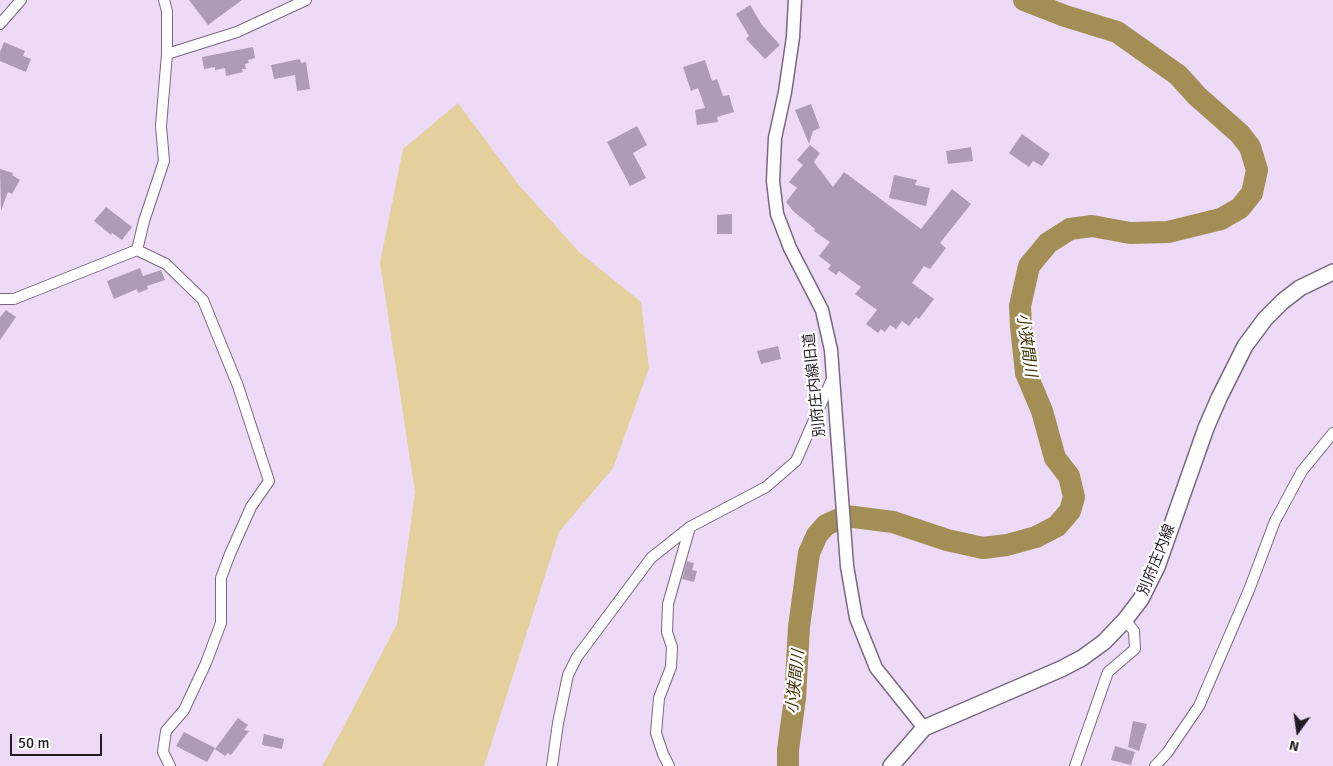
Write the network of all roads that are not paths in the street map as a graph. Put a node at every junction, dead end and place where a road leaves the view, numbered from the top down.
1 (21, 0) edge
2 (164, 0) edge
3 (306, 0) edge
4 (795, 0) edge
5 (0, 24) edge
6 (167, 54) junction
7 (137, 250) junction
8 (1333, 272) edge
9 (0, 299) edge
10 (832, 379) junction
11 (1333, 433) edge
12 (690, 527) junction
13 (1125, 620) junction
14 (924, 728) junction
15 (170, 766) edge
16 (552, 766) edge
17 (669, 766) edge
18 (891, 766) edge
19 (1075, 766) edge
20 (1155, 766) edge

1 - 5 street
2 - 6 street
3 - 6 street
4 - 10 street, 別府庄内線旧道
6 - 7 street
7 - 9 street
7 - 15 street
8 - 13 main road, 別府庄内線
10 - 12 street
10 - 14 street, 別府庄内線旧道
11 - 20 street
12 - 16 street
12 - 17 street
13 - 14 main road, 別府庄内線
13 - 19 street
14 - 18 main road, 別府庄内線

